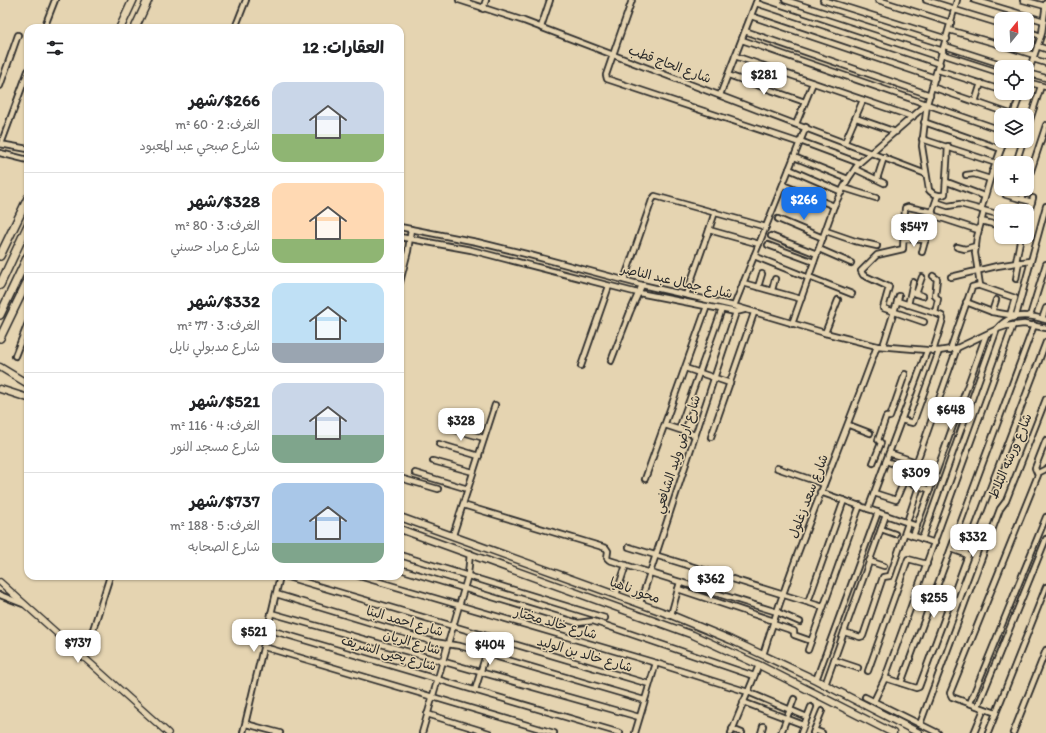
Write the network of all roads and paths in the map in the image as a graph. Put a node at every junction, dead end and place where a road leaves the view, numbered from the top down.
1 (55, 0) edge
2 (133, 0) edge
3 (148, 0) edge
4 (246, 0) edge
5 (459, 0) edge
6 (486, 0) edge
7 (550, 0) edge
8 (632, 0) edge
9 (785, 0) edge
10 (823, 0) edge
11 (878, 0) edge
12 (926, 0) edge
13 (957, 0) edge
14 (974, 0) edge
15 (1023, 0) edge
16 (757, 2) edge
17 (1046, 5) edge
18 (483, 9) junction
19 (955, 9) junction
20 (751, 16) junction
21 (1045, 18) edge
22 (994, 22) edge
23 (951, 23) junction
24 (46, 24) edge
25 (122, 24) edge
26 (137, 24) edge
27 (237, 24) edge
28 (541, 28) junction
29 (949, 30) junction
30 (745, 31) junction
31 (1043, 34) edge
32 (18, 35) dead end
33 (947, 39) junction
34 (742, 40) junction
35 (994, 43) edge
36 (1037, 46) junction
37 (1046, 49) edge
38 (943, 51) junction
39 (1020, 52) edge
40 (613, 54) junction
41 (735, 56) junction
42 (1034, 57) junction
43 (1033, 60) edge
44 (994, 63) edge
45 (1046, 63) edge
46 (940, 64) junction
47 (938, 70) junction
48 (994, 70) edge
49 (728, 75) junction
50 (1034, 75) edge
51 (935, 78) junction
52 (1046, 78) edge
53 (24, 81) edge
54 (814, 83) junction
55 (981, 83) junction
56 (0, 86) edge
57 (932, 87) junction
58 (1043, 87) edge
59 (994, 88) edge
60 (720, 95) junction
61 (930, 95) junction
62 (863, 100) junction
63 (805, 102) junction
64 (975, 102) junction
65 (927, 104) junction
66 (994, 108) edge
67 (1034, 111) edge
68 (913, 117) junction
69 (856, 118) junction
70 (924, 122) junction
71 (796, 124) junction
72 (1046, 125) edge
73 (806, 127) junction
74 (994, 128) edge
75 (896, 132) junction
76 (922, 139) junction
77 (800, 142) junction
78 (845, 142) junction
79 (0, 144) edge
80 (948, 146) junction
81 (24, 148) edge
82 (1002, 149) joint
83 (872, 153) junction
84 (0, 154) edge
85 (999, 156) edge
86 (794, 157) junction
87 (884, 157) junction
88 (24, 159) edge
89 (994, 162) edge
90 (1034, 162) edge
91 (859, 163) junction
92 (789, 168) junction
93 (994, 168) edge
94 (855, 169) junction
95 (992, 172) joint
96 (926, 174) junction
97 (966, 175) dead end
98 (848, 179) junction
99 (990, 179) junction
100 (877, 180) junction
101 (947, 182) junction
102 (884, 183) dead end
103 (782, 185) junction
104 (843, 190) junction
105 (938, 194) junction
106 (984, 196) junction
107 (1010, 196) edge
108 (1023, 196) edge
109 (876, 198) dead end
110 (1022, 199) junction
111 (936, 202) junction
112 (1031, 204) edge
113 (24, 206) edge
114 (834, 206) junction
115 (1046, 206) edge
116 (982, 210) junction
117 (715, 212) junction
118 (994, 213) edge
119 (933, 214) junction
120 (778, 219) dead end
121 (981, 220) junction
122 (994, 224) edge
123 (766, 227) junction
124 (404, 228) edge
125 (411, 229) junction
126 (709, 230) junction
127 (826, 230) junction
128 (978, 230) junction
129 (24, 234) edge
130 (771, 236) dead end
131 (404, 237) edge
132 (410, 238) junction
133 (823, 238) junction
134 (904, 239) junction
135 (926, 240) junction
136 (759, 244) junction
137 (1020, 244) edge
138 (768, 245) dead end
139 (877, 246) dead end
140 (976, 246) junction
141 (957, 247) dead end
142 (818, 251) junction
143 (922, 252) dead end
144 (0, 256) edge
145 (754, 256) junction
146 (1030, 261) junction
147 (814, 262) junction
148 (1017, 262) junction
149 (851, 263) dead end
150 (404, 264) edge
151 (1046, 264) edge
152 (24, 265) edge
153 (978, 270) junction
154 (762, 274) dead end
155 (933, 276) dead end
156 (809, 277) junction
157 (922, 277) dead end
158 (950, 277) dead end
159 (775, 279) dead end
160 (1016, 279) dead end
161 (624, 280) junction
162 (913, 282) dead end
163 (743, 283) junction
164 (642, 285) junction
165 (0, 286) edge
166 (609, 286) junction
167 (980, 286) junction
168 (758, 287) junction
169 (24, 288) edge
170 (772, 290) junction
171 (639, 293) junction
172 (914, 293) junction
173 (852, 294) dead end
174 (686, 295) junction
175 (923, 296) dead end
176 (801, 299) junction
177 (838, 300) dead end
178 (996, 300) dead end
179 (966, 302) junction
180 (908, 305) junction
181 (707, 306) junction
182 (734, 306) junction
183 (1046, 308) edge
184 (722, 309) junction
185 (745, 310) junction
186 (893, 311) junction
187 (736, 312) junction
188 (992, 312) junction
189 (754, 313) junction
190 (935, 313) junction
191 (1010, 315) junction
192 (0, 316) edge
193 (1016, 316) junction
194 (1030, 316) junction
195 (1044, 319) edge
196 (924, 322) dead end
197 (792, 324) junction
198 (1013, 325) junction
199 (1034, 325) junction
200 (1046, 328) edge
201 (997, 329) junction
202 (825, 333) junction
203 (986, 335) junction
204 (0, 338) edge
205 (24, 339) edge
206 (1046, 342) edge
207 (880, 346) junction
208 (957, 348) junction
209 (950, 350) junction
210 (927, 351) junction
211 (939, 351) junction
212 (932, 352) junction
213 (15, 356) dead end
214 (611, 361) dead end
215 (581, 366) dead end
216 (0, 367) edge
217 (685, 368) junction
218 (700, 373) junction
219 (905, 374) dead end
220 (714, 378) junction
221 (24, 382) edge
222 (730, 383) junction
223 (0, 389) edge
224 (24, 397) edge
225 (1046, 399) edge
226 (495, 405) dead end
227 (901, 420) junction
228 (665, 425) junction
229 (849, 425) junction
230 (445, 427) dead end
231 (679, 430) junction
232 (870, 433) dead end
233 (695, 435) junction
234 (484, 438) junction
235 (711, 438) dead end
236 (1046, 440) edge
237 (439, 444) dead end
238 (889, 453) junction
239 (479, 456) junction
240 (876, 456) junction
241 (434, 461) dead end
242 (886, 461) junction
243 (916, 462) junction
244 (873, 463) dead end
245 (777, 468) dead end
246 (1046, 469) edge
247 (913, 471) junction
248 (415, 472) dead end
249 (473, 472) junction
250 (1038, 473) junction
251 (404, 479) edge
252 (645, 479) dead end
253 (908, 482) junction
254 (824, 484) junction
255 (919, 486) junction
256 (438, 489) dead end
257 (468, 489) junction
258 (930, 490) junction
259 (820, 492) junction
260 (874, 493) junction
261 (844, 500) junction
262 (463, 505) junction
263 (860, 505) junction
264 (868, 509) junction
265 (878, 512) junction
266 (886, 515) junction
267 (1046, 517) edge
268 (404, 518) edge
269 (907, 523) junction
270 (917, 526) junction
271 (881, 528) junction
272 (404, 530) edge
273 (905, 533) junction
274 (895, 534) dead end
275 (453, 535) junction
276 (913, 536) junction
277 (922, 539) junction
278 (1046, 539) edge
279 (935, 543) junction
280 (630, 547) dead end
281 (951, 549) junction
282 (470, 553) junction
283 (656, 555) junction
284 (966, 555) junction
285 (404, 556) edge
286 (869, 561) junction
287 (927, 564) junction
288 (626, 565) junction
289 (884, 566) dead end
290 (404, 570) edge
291 (650, 573) junction
292 (468, 575) junction
293 (109, 580) edge
294 (279, 580) edge
295 (297, 580) edge
296 (371, 580) edge
297 (0, 582) edge
298 (680, 582) junction
299 (1046, 586) edge
300 (463, 588) junction
301 (678, 589) junction
302 (783, 593) junction
303 (276, 594) junction
304 (0, 595) edge
305 (616, 595) junction
306 (808, 602) junction
307 (640, 603) junction
308 (26, 605) junction
309 (458, 606) junction
310 (823, 607) junction
311 (777, 612) junction
312 (271, 613) junction
313 (671, 615) junction
314 (605, 618) dead end
315 (773, 622) junction
316 (800, 622) dead end
317 (452, 626) junction
318 (632, 627) dead end
319 (268, 629) junction
320 (844, 632) junction
321 (631, 633) junction
322 (491, 638) junction
323 (811, 641) junction
324 (447, 644) junction
325 (264, 647) junction
326 (808, 650) dead end
327 (1046, 650) edge
328 (486, 654) junction
329 (763, 655) junction
330 (84, 658) junction
331 (834, 660) junction
332 (442, 662) junction
333 (656, 663) junction
334 (759, 665) junction
335 (858, 668) dead end
336 (480, 671) junction
337 (868, 672) dead end
338 (754, 676) junction
339 (885, 678) junction
340 (438, 679) junction
341 (816, 680) junction
342 (900, 683) junction
343 (649, 684) junction
344 (825, 685) junction
345 (475, 690) junction
346 (748, 692) junction
347 (432, 697) junction
348 (865, 697) dead end
349 (794, 699) dead end
350 (644, 700) junction
351 (874, 701) junction
352 (743, 702) junction
353 (970, 703) junction
354 (978, 706) junction
355 (811, 707) dead end
356 (984, 709) junction
357 (790, 710) junction
358 (822, 711) dead end
359 (996, 713) junction
360 (427, 714) junction
361 (639, 717) junction
362 (807, 717) junction
363 (787, 718) junction
364 (246, 724) junction
365 (920, 724) junction
366 (804, 725) junction
367 (763, 726) dead end
368 (162, 731) edge
369 (607, 731) edge
370 (732, 731) edge
371 (814, 731) edge
372 (168, 733) edge
373 (243, 733) edge
374 (280, 733) edge
375 (422, 733) edge
376 (489, 733) edge
377 (554, 733) edge
378 (620, 733) edge
379 (635, 733) edge
380 (742, 733) edge
381 (761, 733) edge
382 (781, 733) edge
383 (801, 733) edge
384 (822, 733) edge
385 (893, 733) edge
386 (919, 733) edge
387 (938, 733) edge
388 (974, 733) edge
389 (988, 733) edge
390 (1012, 733) edge

1 - 24 street
2 - 25 main road
3 - 26 main road
4 - 27 street
5 - 18 street, شارع الحاج قطب
6 - 18 street
7 - 28 street
8 - 40 street
9 - 38 street
10 - 33 street
11 - 23 street
12 - 19 street
13 - 19 street
14 - 21 street
15 - 17 street
16 - 20 street
16 - 46 street
17 - 21 street
18 - 28 street, شارع الحاج قطب
19 - 22 street
19 - 23 street
20 - 30 street
20 - 51 street
21 - 31 street
23 - 29 street
28 - 40 street, شارع الحاج قطب
29 - 33 street
29 - 35 street
30 - 34 street
30 - 61 street
31 - 36 street
32 - 56 street
33 - 38 street
34 - 41 street
34 - 65 street
36 - 37 street
36 - 42 street
38 - 44 street
38 - 46 street
38 - 48 street
39 - 42 street
40 - 60 street, شارع الحاج قطب
40 - 77 street
41 - 49 street
41 - 54 street
42 - 43 street
42 - 45 street
46 - 47 street
47 - 51 street
47 - 55 street
49 - 60 street
49 - 63 street
50 - 52 street
51 - 57 street
53 - 79 street
54 - 62 street
54 - 63 street
55 - 59 street
55 - 64 street
57 - 61 street
57 - 64 street
58 - 67 street
60 - 71 street, شارع الحاج قطب
61 - 65 street
62 - 68 street
62 - 69 street
63 - 71 street
64 - 66 street
65 - 68 street
65 - 70 street
65 - 74 street
68 - 75 street
69 - 75 street
69 - 78 street
70 - 76 street
70 - 82 street
71 - 73 street, شارع الحاج قطب
72 - 90 street
73 - 77 street
73 - 78 street, شارع الحاج قطب
75 - 83 street
76 - 80 street
76 - 96 street
77 - 86 street
77 - 91 street
78 - 83 street, شارع الحاج قطب
79 - 81 street
80 - 89 street
80 - 101 street
82 - 85 street
83 - 87 street, شارع الحاج قطب
83 - 91 street
84 - 88 street
86 - 92 street
86 - 98 street
87 - 96 street, شارع الحاج قطب
87 - 100 street
91 - 94 street
92 - 103 street
92 - 104 street
93 - 95 street
94 - 98 street
94 - 100 street
95 - 99 street
96 - 105 street
97 - 99 street
98 - 104 street
99 - 106 street
100 - 102 street
101 - 105 street
101 - 106 street
103 - 114 street
103 - 123 street
104 - 109 street
104 - 114 street
105 - 111 street
106 - 116 street
107 - 110 street
108 - 110 street
110 - 112 street
111 - 116 street
111 - 119 street
113 - 144 main road
114 - 127 street
115 - 146 street
116 - 118 street
116 - 121 street
117 - 123 street
117 - 126 street
117 - 161 street
119 - 128 street
119 - 134 street
119 - 135 street
120 - 133 street
121 - 122 street
121 - 128 street
123 - 136 street
124 - 125 street, شارع جمال عبد الناصر
125 - 132 street
125 - 161 street, شارع جمال عبد الناصر
126 - 136 street
126 - 174 street
127 - 133 street
127 - 139 street
128 - 140 street
129 - 165 main road
130 - 142 street
131 - 132 street, شارع جمال عبد الناصر
132 - 150 street
132 - 166 street, شارع جمال عبد الناصر
133 - 142 street
134 - 135 street
134 - 186 street
135 - 143 street
136 - 145 street
137 - 148 street
138 - 147 street
140 - 141 street
140 - 153 street
142 - 147 street
142 - 149 street
145 - 156 street
145 - 163 street
146 - 148 street
146 - 193 street
147 - 156 street
148 - 153 street
148 - 160 street
151 - 194 street
152 - 192 main road
153 - 158 street
153 - 167 street
154 - 168 street
155 - 190 street
156 - 173 street
156 - 176 street
157 - 172 street
159 - 170 street
161 - 164 street, شارع جمال عبد الناصر
162 - 172 street
163 - 168 street
163 - 182 street
164 - 171 street
164 - 174 street, شارع جمال عبد الناصر
166 - 171 street, شارع جمال عبد الناصر
166 - 215 street
167 - 179 street
167 - 191 street
168 - 170 street
169 - 204 main road
170 - 176 street
171 - 181 street, شارع جمال عبد الناصر
171 - 214 street
172 - 175 street
172 - 180 street
174 - 182 street, شارع جمال عبد الناصر
176 - 197 street
177 - 202 street
178 - 188 street
179 - 188 street
179 - 209 street
180 - 186 street, شارع سعد زغلول
180 - 190 street
181 - 184 street, شارع جمال عبد الناصر
181 - 217 street
182 - 185 street, شارع جمال عبد الناصر
183 - 195 street
184 - 187 street, شارع جمال عبد الناصر
184 - 218 street
185 - 187 street, شارع جمال عبد الناصر
185 - 189 street
186 - 196 street
186 - 207 street, شارع سعد زغلول
187 - 220 street, شارع ارض وليد الشافعي
188 - 191 street
189 - 197 street
189 - 222 street
190 - 212 street
191 - 193 street
193 - 194 street
193 - 201 street
194 - 195 street
197 - 202 street
198 - 199 street
198 - 201 street
198 - 279 street
199 - 200 street
199 - 281 street
201 - 203 street
201 - 277 street
202 - 207 street
203 - 208 street
203 - 258 street
205 - 213 street
206 - 284 street
207 - 210 street
207 - 229 street, شارع سعد زغلول
208 - 209 street
208 - 243 street
209 - 211 street
210 - 212 street
210 - 227 street
211 - 212 street
211 - 227 street
216 - 221 main road
217 - 218 street
217 - 228 street
218 - 220 street
218 - 231 street
219 - 240 street
220 - 222 street
220 - 233 street, شارع ارض وليد الشافعي
222 - 235 street
223 - 224 main road
225 - 365 street, شارع ورشه البلاط
226 - 234 street
227 - 238 street
228 - 231 street
228 - 252 street
229 - 232 street
229 - 254 street, شارع سعد زغلول
230 - 234 street
231 - 233 street
233 - 283 street, شارع ارض وليد الشافعي
234 - 239 street
236 - 250 street
237 - 239 street
238 - 242 street
238 - 243 street
239 - 249 street
240 - 242 street
240 - 244 street
241 - 249 street
242 - 247 street
242 - 260 street
243 - 247 street
245 - 254 street
246 - 250 street
247 - 253 street
248 - 257 street
249 - 257 street
250 - 353 street
251 - 256 street
253 - 255 street
253 - 260 street
254 - 259 street, شارع سعد زغلول
255 - 258 street
255 - 269 street
257 - 262 street
258 - 270 street
259 - 261 street
259 - 302 street, شارع سعد زغلول
260 - 264 street
261 - 263 street
261 - 306 street
262 - 275 street
262 - 288 street
263 - 264 street
263 - 310 street
264 - 265 street
265 - 266 street
265 - 341 street
266 - 269 street
266 - 271 street
267 - 353 street
268 - 275 main road, محور ناهيا
269 - 270 street
269 - 273 street
270 - 276 street
271 - 274 street
271 - 286 street
272 - 282 main road, محور ناهيا
273 - 276 street
273 - 320 street
275 - 305 main road, محور ناهيا
276 - 277 street
277 - 279 street
278 - 354 street
279 - 287 street
280 - 283 street
281 - 284 street
281 - 342 street
282 - 292 street
282 - 334 main road, محور ناهيا
283 - 291 street, شارع ارض وليد الشافعي
283 - 302 street
284 - 342 street
285 - 292 street
286 - 289 street
286 - 320 street
287 - 337 street
287 - 339 street
288 - 291 street
288 - 305 street
290 - 300 street
291 - 298 street
291 - 307 street, شارع ارض وليد الشافعي
292 - 300 street
292 - 314 street
293 - 330 street
294 - 303 street
295 - 317 street, شارع خالد بن الوليد
296 - 309 street, شارع خالد مختار
297 - 308 street
298 - 301 street
298 - 311 street
299 - 359 street
300 - 309 street
300 - 321 street
301 - 313 street
301 - 315 street
302 - 306 street
302 - 311 street, شارع سعد زغلول
303 - 312 street
303 - 324 street, شارع احمد البنا
304 - 308 street
305 - 307 main road, محور ناهيا
306 - 310 street
307 - 313 main road, محور ناهيا
308 - 330 street
309 - 317 street
309 - 333 street, شارع خالد مختار
310 - 323 street
311 - 315 street, شارع سعد زغلول
311 - 316 street
312 - 319 street
312 - 332 street, شارع الريان
313 - 329 main road, محور ناهيا
315 - 323 street
315 - 329 street, شارع سعد زغلول
317 - 322 street, شارع خالد بن الوليد
317 - 324 street
318 - 321 street
319 - 325 street
319 - 340 street, شارع يحيى الشريف
320 - 331 street
321 - 338 street
322 - 328 street
322 - 343 street, شارع خالد بن الوليد
323 - 326 street
324 - 328 street, شارع احمد البنا
324 - 332 street
325 - 347 street
325 - 364 street
327 - 390 street
328 - 336 street
328 - 350 street, شارع احمد البنا
329 - 334 main road
329 - 341 main road, محور ناهيا
330 - 368 street
331 - 335 street
331 - 344 street
332 - 336 street, شارع الريان
332 - 340 street
333 - 343 street
333 - 346 street, شارع خالد مختار
334 - 338 street
334 - 385 main road, محور ناهيا
336 - 345 street
336 - 361 street, شارع الريان
338 - 346 street
339 - 342 street
339 - 351 street
340 - 345 street, شارع يحيى الشريف
340 - 347 street
341 - 344 main road, محور ناهيا
343 - 350 street
344 - 386 main road, محور ناهيا
345 - 369 street, شارع يحيى الشريف
346 - 352 street
346 - 357 street, شارع خالد مختار
347 - 360 street
347 - 377 street
348 - 351 street
349 - 357 street
350 - 361 street
351 - 365 street
352 - 363 street
352 - 370 street
353 - 354 street
354 - 356 street
355 - 362 street
356 - 359 street
356 - 388 street
357 - 362 street, شارع خالد مختار
357 - 363 street
358 - 371 street
359 - 389 street
360 - 375 street
360 - 376 street
361 - 379 street
362 - 366 street
363 - 366 street
363 - 382 street
364 - 373 street
364 - 374 street
365 - 387 street
366 - 383 street
367 - 381 street
368 - 372 street
369 - 378 street, شارع يحيى الشريف
370 - 380 street
371 - 384 street

